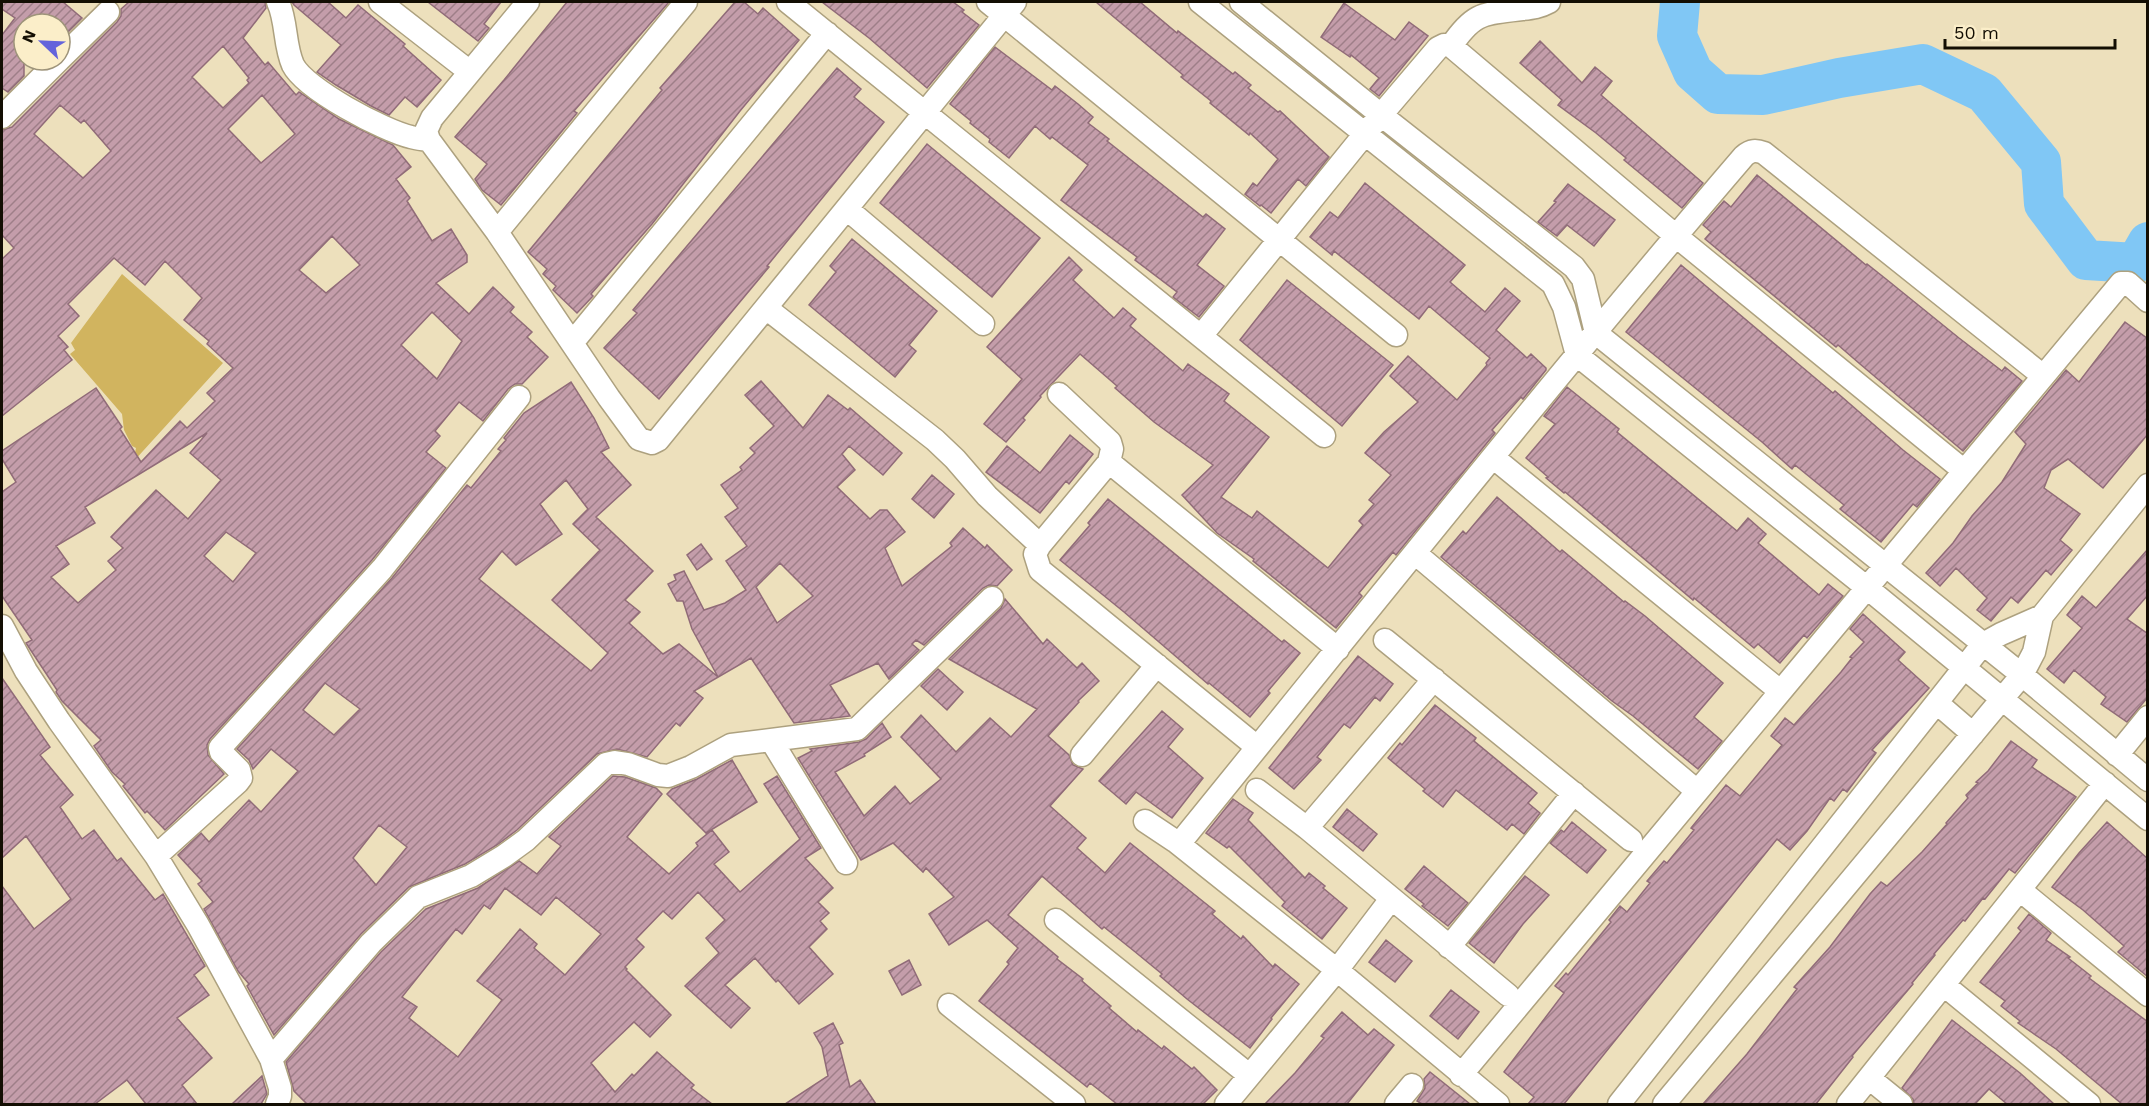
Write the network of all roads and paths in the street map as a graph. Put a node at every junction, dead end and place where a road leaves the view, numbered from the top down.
1 (278, 2) edge
2 (380, 2) edge
3 (528, 2) edge
4 (686, 2) edge
5 (788, 2) edge
6 (1200, 2) edge
7 (1241, 2) edge
8 (1549, 2) edge
9 (1002, 6) edge
10 (108, 12) dead end
11 (827, 33) junction
12 (1451, 46) junction
13 (72, 48) edge
14 (48, 72) edge
15 (470, 72) junction
16 (925, 112) junction
17 (1381, 115) junction
18 (2, 117) edge
19 (1364, 135) junction
20 (429, 140) junction
21 (847, 208) junction
22 (497, 232) junction
23 (1676, 236) junction
24 (1279, 239) junction
25 (2148, 301) edge
26 (766, 308) junction
27 (983, 324) dead end
28 (1596, 333) junction
29 (1396, 335) dead end
30 (1201, 336) junction
31 (572, 343) junction
32 (1577, 356) junction
33 (2042, 375) junction
34 (1059, 394) dead end
35 (519, 397) dead end
36 (1324, 436) dead end
37 (1494, 458) junction
38 (1109, 462) junction
39 (1963, 470) junction
40 (2148, 485) edge
41 (1040, 544) junction
42 (1416, 554) junction
43 (1884, 565) junction
44 (1866, 587) junction
45 (992, 598) dead end
46 (2042, 616) junction
47 (2, 626) edge
48 (1385, 640) dead end
49 (1983, 644) junction
50 (1338, 649) junction
51 (1157, 665) junction
52 (1965, 668) junction
53 (2022, 675) junction
54 (1434, 679) junction
55 (1780, 691) junction
56 (2002, 699) junction
57 (1937, 703) junction
58 (2148, 717) edge
59 (1973, 734) junction
60 (771, 740) junction
61 (1257, 747) junction
62 (1082, 755) dead end
63 (2117, 755) junction
64 (2148, 780) edge
65 (2104, 783) junction
66 (1257, 790) dead end
67 (1697, 791) junction
68 (1574, 793) junction
69 (2148, 819) edge
70 (1145, 821) dead end
71 (1306, 828) junction
72 (1631, 840) dead end
73 (1179, 844) junction
74 (156, 856) junction
75 (846, 863) dead end
76 (2020, 890) junction
77 (1391, 899) junction
78 (1056, 920) dead end
79 (1449, 947) junction
80 (1337, 970) junction
81 (1944, 985) junction
82 (1508, 995) dead end
83 (2148, 995) edge
84 (949, 1005) dead end
85 (271, 1059) junction
86 (1249, 1075) junction
87 (1461, 1075) junction
88 (1869, 1078) junction
89 (1412, 1085) dead end
90 (277, 1104) edge
91 (1074, 1104) edge
92 (1226, 1104) edge
93 (1396, 1104) edge
94 (1498, 1104) edge
95 (1619, 1104) edge
96 (1664, 1104) edge
97 (1848, 1104) edge
98 (1901, 1104) edge
99 (2089, 1104) edge

1 - 20 street
2 - 15 street
3 - 15 street
4 - 22 street
5 - 11 street
6 - 19 street
7 - 17 street
8 - 12 street
9 - 16 street
9 - 24 street
10 - 13 street
11 - 16 street
11 - 31 street
12 - 17 street
12 - 23 street
14 - 18 street
15 - 20 street
16 - 21 street
16 - 30 street
17 - 19 street
17 - 28 street
19 - 24 street
19 - 32 street
20 - 22 street
21 - 26 street
21 - 27 street
22 - 31 street
23 - 28 street
23 - 33 street
23 - 39 street
24 - 29 street
24 - 30 street
25 - 33 street
26 - 31 street
26 - 41 street
28 - 32 street
28 - 43 street
30 - 36 street
32 - 37 street
32 - 44 street
33 - 39 street
34 - 38 street
35 - 74 street
37 - 42 street
37 - 55 street
38 - 41 street
38 - 50 street
39 - 43 street
40 - 46 street
41 - 51 street
42 - 50 street
42 - 67 street
43 - 44 street
43 - 49 street
44 - 52 street
44 - 55 street
45 - 60 street
46 - 49 street
46 - 53 street
47 - 74 street
48 - 54 street
49 - 52 street
49 - 53 street
50 - 61 street
51 - 61 street
51 - 62 street
52 - 56 street
52 - 57 street
53 - 56 street
53 - 63 street
54 - 68 street
54 - 71 street
55 - 67 street
56 - 59 street
56 - 65 street
57 - 59 street
57 - 95 street
58 - 63 street
59 - 96 street
60 - 75 street
60 - 85 street
61 - 73 street
63 - 64 street
65 - 69 street
65 - 76 street
66 - 71 street
67 - 87 street
68 - 72 street
68 - 79 street
70 - 73 street
71 - 77 street
73 - 80 street
74 - 85 street
76 - 81 street
76 - 83 street
77 - 79 street
77 - 80 street
78 - 86 street
79 - 82 street
80 - 86 street
80 - 87 street
81 - 88 street
81 - 99 street
84 - 91 street
85 - 90 street
86 - 92 street
87 - 94 street
88 - 97 street
88 - 98 street
89 - 93 street

